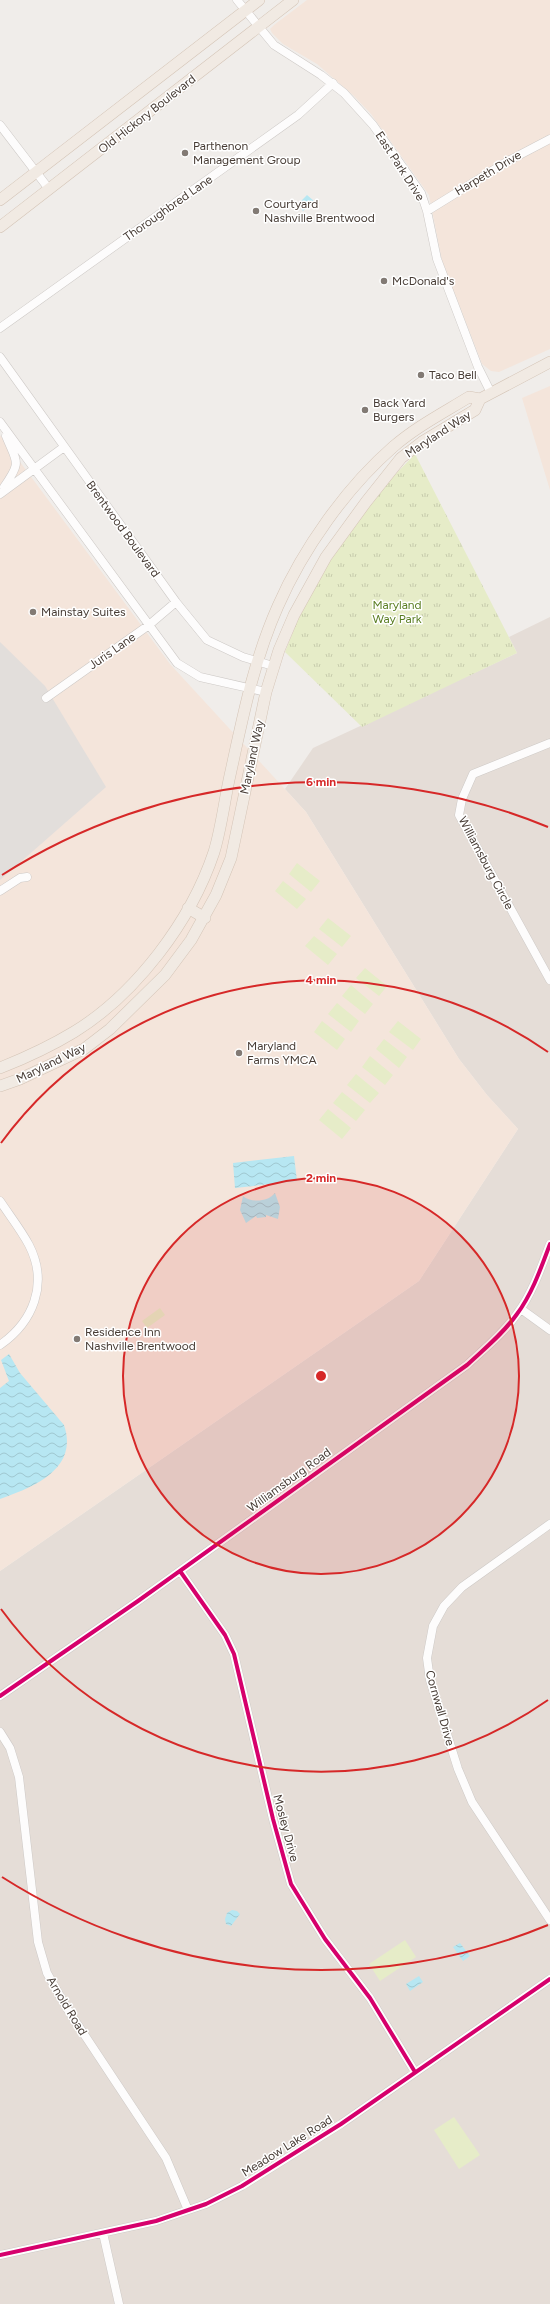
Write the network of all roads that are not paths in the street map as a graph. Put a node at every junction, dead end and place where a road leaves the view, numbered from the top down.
1 (237, 0) edge
2 (260, 0) edge
3 (293, 0) edge
4 (245, 11) junction
5 (258, 27) junction
6 (333, 83) junction
7 (0, 125) edge
8 (550, 139) edge
9 (35, 172) junction
10 (49, 189) junction
11 (0, 200) edge
12 (427, 211) junction
13 (0, 227) edge
14 (0, 328) edge
15 (0, 358) edge
16 (550, 362) edge
17 (491, 393) junction
18 (480, 399) junction
19 (1, 423) edge
20 (64, 447) junction
21 (34, 467) junction
22 (350, 490) junction
23 (0, 494) edge
24 (366, 502) junction
25 (176, 602) junction
26 (149, 625) junction
27 (257, 662) junction
28 (273, 666) junction
29 (250, 688) junction
30 (266, 692) junction
31 (46, 698) dead end
32 (550, 743) edge
33 (217, 837) junction
34 (235, 842) junction
35 (26, 877) dead end
36 (0, 891) edge
37 (188, 908) junction
38 (205, 918) junction
39 (550, 980) edge
40 (73, 1032) junction
41 (84, 1049) junction
42 (0, 1068) edge
43 (0, 1086) edge
44 (0, 1201) edge
45 (550, 1244) edge
46 (521, 1308) junction
47 (550, 1330) edge
48 (0, 1345) edge
49 (550, 1524) edge
50 (180, 1571) junction
51 (0, 1696) edge
52 (0, 1732) edge
53 (550, 1920) edge
54 (550, 1979) edge
55 (415, 2072) junction
56 (188, 2210) junction
57 (104, 2233) junction
58 (0, 2255) edge
59 (119, 2304) edge

1 - 4 street, East Park Drive
2 - 4 main road, Old Hickory Boulevard
3 - 5 main road, Old Hickory Boulevard
4 - 5 street, East Park Drive
4 - 9 main road, Old Hickory Boulevard
5 - 6 street, East Park Drive
5 - 10 main road, Old Hickory Boulevard
6 - 12 street, East Park Drive
6 - 14 street, Thoroughbred Lane
7 - 9 street
8 - 12 street, Harpeth Drive
9 - 10 street
9 - 11 main road, Old Hickory Boulevard
10 - 13 main road, Old Hickory Boulevard
12 - 17 street, East Park Drive
15 - 20 street, Brentwood Boulevard
16 - 17 main road, Maryland Way
17 - 18 main road, Maryland Way
18 - 22 main road, Maryland Way
18 - 24 main road, Maryland Way
19 - 21 street
19 - 23 street
20 - 21 street
20 - 25 street, Brentwood Boulevard
21 - 23 street
21 - 26 street
22 - 24 main road
22 - 27 main road, Maryland Way
24 - 28 main road, Maryland Way
25 - 26 street, Juris Lane
25 - 27 street, Brentwood Boulevard
26 - 29 street
26 - 31 street, Juris Lane
27 - 28 street, Brentwood Boulevard
27 - 29 main road, Maryland Way
28 - 30 main road, Maryland Way
29 - 30 street
29 - 33 main road, Maryland Way
30 - 34 main road, Maryland Way
32 - 39 street, Williamsburg Circle
33 - 34 main road
33 - 37 main road, Maryland Way
34 - 38 main road, Maryland Way
35 - 36 street
37 - 38 main road
37 - 40 main road, Maryland Way
38 - 41 main road, Maryland Way
40 - 41 main road
40 - 42 main road, Maryland Way
41 - 43 main road, Maryland Way
44 - 48 street
45 - 46 street, Williamsburg Road
46 - 47 street
46 - 50 street, Williamsburg Road
49 - 53 street, Cornwall Drive
50 - 51 street, Williamsburg Road
50 - 55 street, Mosley Drive
52 - 56 street, Arnold Road
54 - 55 street, Meadow Lake Road
55 - 56 street, Meadow Lake Road
56 - 57 street, Meadow Lake Road
57 - 58 street, Meadow Lake Road
57 - 59 street

